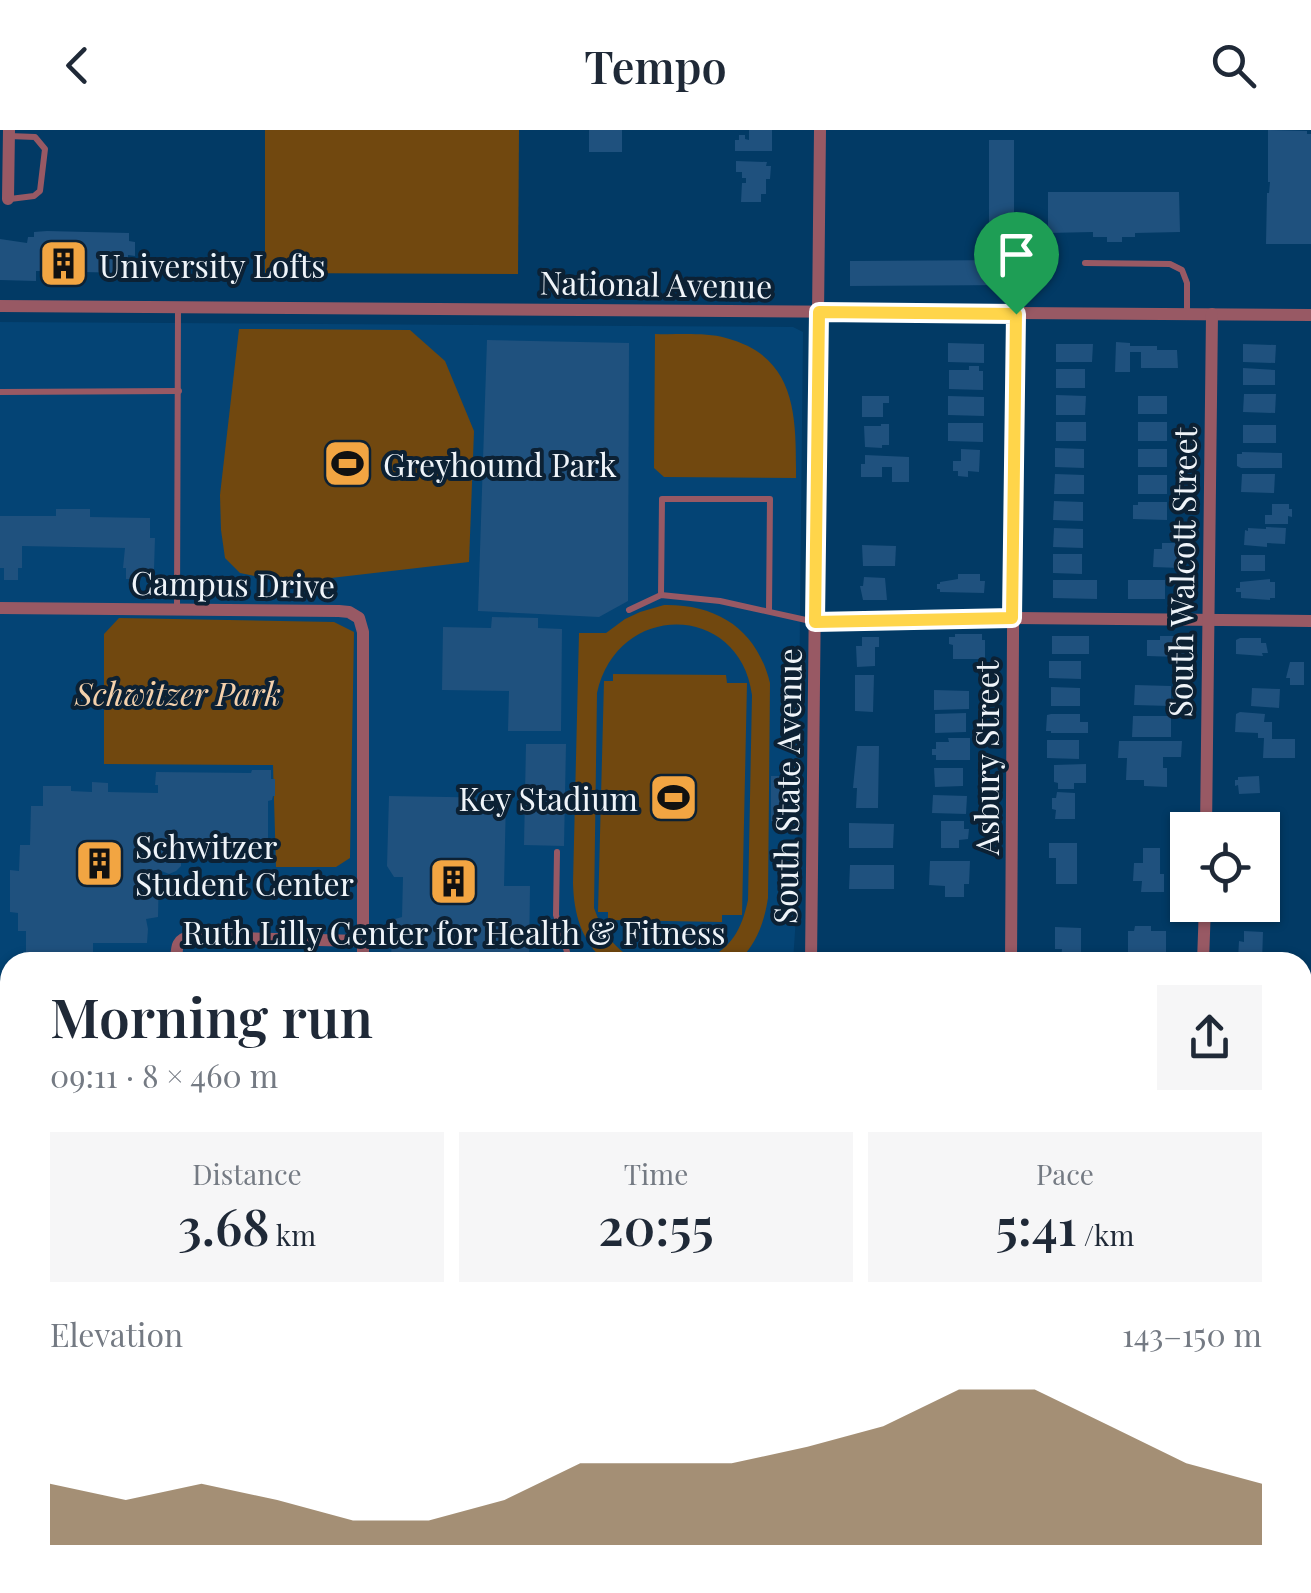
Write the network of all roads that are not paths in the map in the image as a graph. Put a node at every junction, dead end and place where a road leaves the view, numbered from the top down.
1 (820, 130) edge
2 (9, 133) edge
3 (8, 200) joint
4 (1085, 263) dead end
5 (0, 306) edge
6 (178, 307) junction
7 (819, 312) junction
8 (1016, 314) junction
9 (1188, 314) junction
10 (1212, 314) junction
11 (1311, 315) edge
12 (0, 392) edge
13 (179, 392) junction
14 (661, 595) junction
15 (0, 608) edge
16 (178, 609) junction
17 (628, 610) dead end
18 (769, 611) junction
19 (1012, 618) junction
20 (1208, 620) junction
21 (1311, 621) edge
22 (815, 622) junction
23 (1206, 812) edge
24 (557, 852) dead end
25 (1204, 922) edge
26 (362, 941) junction
27 (177, 952) edge
28 (363, 952) edge
29 (567, 952) edge
30 (811, 952) edge
31 (1011, 952) edge
32 (1203, 952) edge

1 - 7 street, South State Avenue
2 - 3 street
2 - 3 lane
4 - 9 lane
5 - 6 street, National Avenue
6 - 7 street, National Avenue
6 - 13 lane
7 - 8 street, National Avenue
7 - 22 street, South State Avenue
8 - 9 street, National Avenue
8 - 19 street, Asbury Street
9 - 10 street, National Avenue
10 - 11 street, National Avenue
10 - 20 street, South Walcott Street
12 - 13 lane
13 - 16 lane
14 - 17 lane
14 - 18 lane
14 - 18 lane
15 - 16 street, Campus Drive
16 - 26 street, Campus Drive
18 - 22 lane
19 - 20 street
19 - 22 street
19 - 31 street, Asbury Street
20 - 21 street
20 - 23 street, South Walcott Street
22 - 30 street, South State Avenue
24 - 29 lane
25 - 32 street
26 - 27 street
26 - 28 street, Campus Drive

